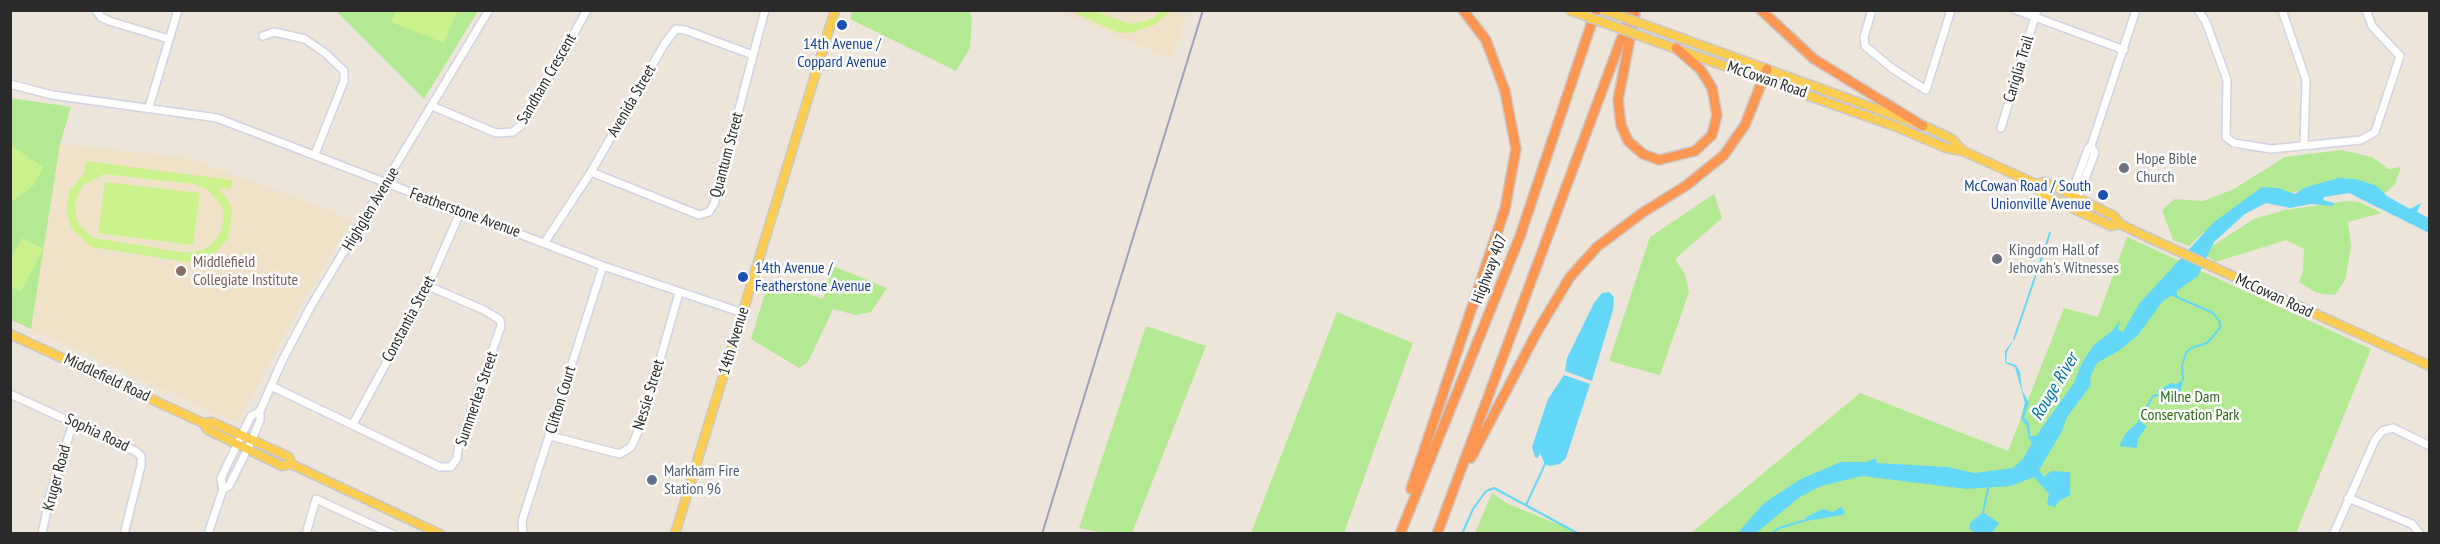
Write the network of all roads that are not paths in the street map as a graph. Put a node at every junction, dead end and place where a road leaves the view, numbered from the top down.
1 (96, 10) edge
2 (178, 10) edge
3 (489, 10) edge
4 (587, 10) edge
5 (765, 10) edge
6 (835, 10) edge
7 (1463, 10) edge
8 (1569, 10) edge
9 (1594, 10) edge
10 (1603, 10) edge
11 (1634, 10) edge
12 (1761, 10) edge
13 (1872, 10) edge
14 (1951, 10) edge
15 (2016, 10) edge
16 (2136, 10) edge
17 (2198, 10) edge
18 (2282, 10) edge
19 (2366, 10) edge
20 (2036, 14) edge
21 (264, 36) dead end
22 (169, 39) junction
23 (1676, 48) junction
24 (2124, 50) junction
25 (753, 55) junction
26 (1767, 69) junction
27 (1763, 79) junction
28 (10, 84) edge
29 (432, 106) junction
30 (149, 107) junction
31 (1923, 126) junction
32 (2001, 128) dead end
33 (2304, 145) junction
34 (1964, 151) junction
35 (315, 154) junction
36 (591, 172) junction
37 (386, 184) junction
38 (2036, 184) junction
39 (2075, 197) junction
40 (2072, 206) junction
41 (460, 213) junction
42 (2120, 224) junction
43 (545, 242) junction
44 (603, 266) junction
45 (428, 286) junction
46 (679, 293) junction
47 (743, 314) junction
48 (10, 334) edge
49 (2430, 366) edge
50 (271, 386) junction
51 (10, 394) edge
52 (260, 411) junction
53 (73, 423) junction
54 (203, 423) junction
55 (353, 424) junction
56 (241, 435) junction
57 (550, 436) junction
58 (252, 440) junction
59 (237, 444) junction
60 (2430, 446) edge
61 (247, 449) junction
62 (291, 464) junction
63 (222, 489) junction
64 (1452, 495) junction
65 (2348, 498) junction
66 (2334, 533) edge
67 (42, 534) edge
68 (124, 534) edge
69 (208, 534) edge
70 (306, 534) edge
71 (392, 534) edge
72 (440, 534) edge
73 (523, 534) edge
74 (675, 534) edge
75 (1398, 534) edge
76 (1437, 534) edge
77 (2420, 534) edge

1 - 22 street
2 - 22 street
3 - 29 street, Highglen Avenue
4 - 29 street, Sandham Crescent
5 - 25 street, Quantum Street
6 - 47 main road, 14th Avenue
7 - 75 highway
8 - 23 main road, McCowan Road, bridge
9 - 75 highway, Highway 407
10 - 26 main road, McCowan Road, bridge
11 - 23 highway
11 - 64 highway
12 - 31 highway
13 - 14 street
15 - 20 street
16 - 24 street
17 - 33 street
18 - 33 street
19 - 33 street
20 - 24 street
20 - 32 street, Cariglia Trail
21 - 35 street
22 - 30 street
23 - 27 main road, McCowan Road
24 - 39 street
25 - 36 street, Avenida Street
25 - 36 street, Quantum Street
26 - 27 highway
26 - 31 main road, McCowan Road
27 - 34 main road, McCowan Road
27 - 64 highway
28 - 30 street, Featherstone Avenue
29 - 37 street, Highglen Avenue
30 - 35 street, Featherstone Avenue
31 - 34 main road, McCowan Road
34 - 38 main road, McCowan Road
35 - 37 street, Featherstone Avenue
36 - 43 street, Avenida Street
37 - 41 street, Featherstone Avenue
37 - 50 street, Highglen Avenue
38 - 39 main road, McCowan Road
38 - 40 main road, McCowan Road
39 - 40 street
39 - 42 main road, McCowan Road
40 - 42 main road, McCowan Road
41 - 43 street, Featherstone Avenue
41 - 45 street, Constantia Street
42 - 49 main road, McCowan Road
43 - 44 street, Featherstone Avenue
44 - 46 street, Featherstone Avenue
44 - 57 street, Clifton Court
45 - 55 street, Constantia Street
45 - 55 street, Summerlea Street
46 - 47 street, Featherstone Avenue
46 - 57 street, Nessie Street
47 - 74 main road, 14th Avenue
48 - 54 main road, Middlefield Road
50 - 52 street, Highglen Avenue
50 - 55 street, Summerlea Street
51 - 53 street, Sophia Road
52 - 56 street, Highglen Avenue
52 - 58 street, Highglen Avenue
53 - 67 street, Kruger Road
53 - 68 street, Sophia Road
54 - 56 main road, Middlefield Road
54 - 59 main road, Middlefield Road
56 - 58 main road, Middlefield Road
56 - 59 street, Highglen Avenue
57 - 73 street, Clifton Court
58 - 61 street, Highglen Avenue
58 - 62 main road, Middlefield Road
59 - 61 main road, Middlefield Road
59 - 63 street, Highglen Avenue
60 - 65 street
61 - 62 main road, Middlefield Road
61 - 63 street, Highglen Avenue
62 - 72 main road, Middlefield Road
63 - 69 street, Highglen Avenue
64 - 76 highway
65 - 66 street
65 - 77 street
70 - 71 street

